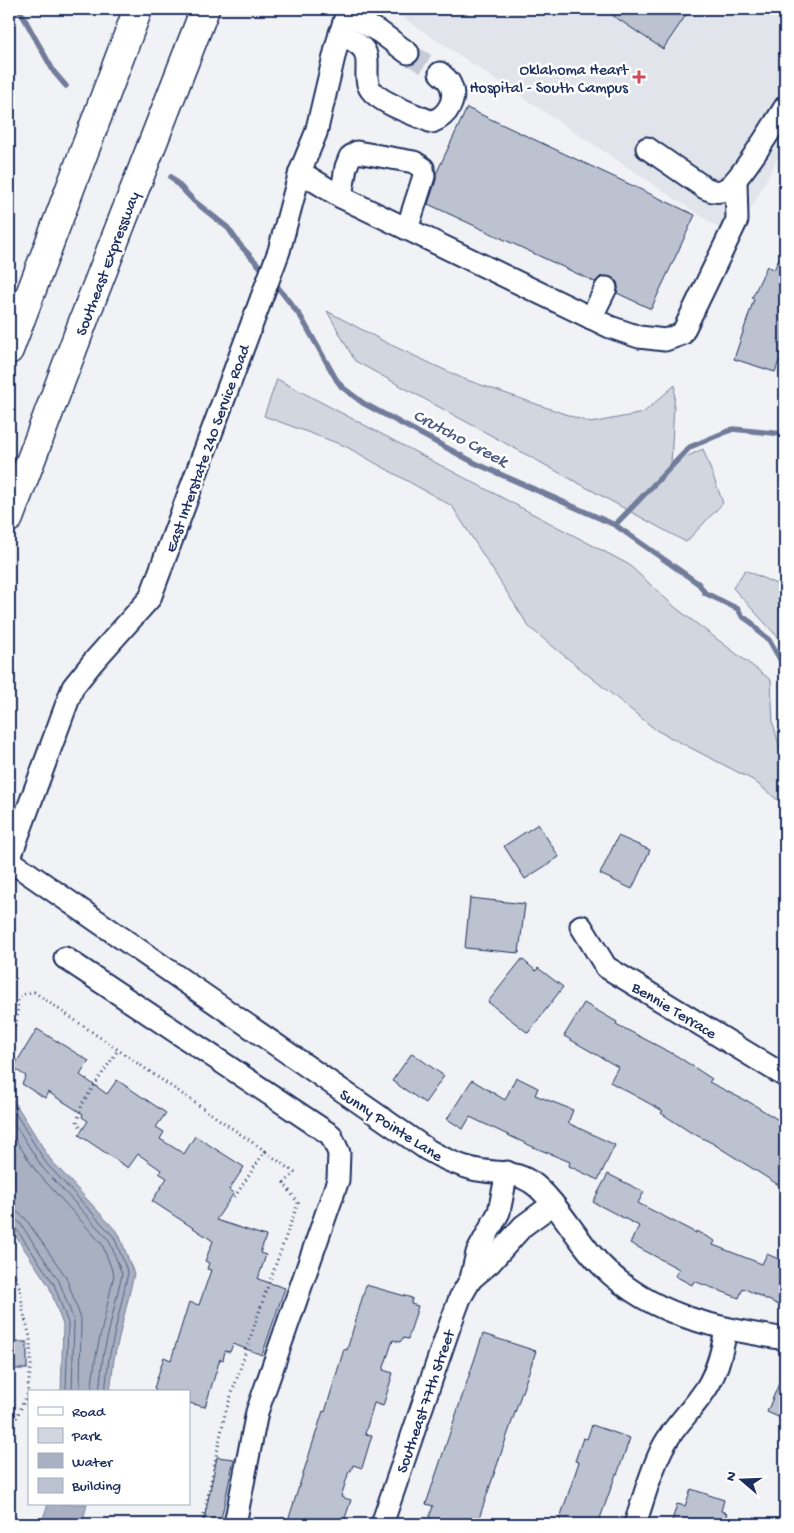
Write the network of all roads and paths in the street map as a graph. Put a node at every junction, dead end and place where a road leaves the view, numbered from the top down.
1 (138, 9) edge
2 (203, 15) edge
3 (345, 18) edge
4 (367, 58) junction
5 (440, 73) tunnel mouth
6 (785, 106) edge
7 (647, 148) dead end
8 (300, 172) junction
9 (736, 181) junction
10 (341, 197) junction
11 (407, 229) junction
12 (599, 285) dead end
13 (584, 314) junction
14 (9, 350) edge
15 (9, 518) edge
16 (9, 860) edge
17 (580, 926) dead end
18 (65, 958) dead end
19 (9, 1045) edge
20 (118, 1050) junction
21 (785, 1076) edge
22 (80, 1126) dead end
23 (265, 1151) junction
24 (507, 1172) junction
25 (234, 1198) dead end
26 (553, 1204) junction
27 (495, 1219) junction
28 (515, 1234) junction
29 (9, 1263) edge
30 (471, 1279) junction
31 (726, 1329) junction
32 (785, 1339) edge
33 (9, 1443) edge
34 (202, 1524) edge
35 (235, 1524) edge
36 (382, 1524) edge
37 (635, 1524) edge

1 - 14 highway
2 - 15 highway, Southeast Expressway
3 - 4 street
3 - 4 street
3 - 8 street, East Interstate 240 Service Road
4 - 5 street
6 - 9 street
7 - 9 street
8 - 10 street
8 - 16 street, East Interstate 240 Service Road
9 - 13 street
10 - 11 street
10 - 11 street
11 - 13 street
12 - 13 street
16 - 24 street, Sunny Pointe Lane
17 - 21 street, Bennie Terrace
18 - 35 street
19 - 20 path
20 - 22 path
20 - 23 path
23 - 25 path
23 - 34 path
24 - 26 street, Sunny Pointe Lane
24 - 27 street, Southeast 77th Street
26 - 28 street, Southeast 77th Street
26 - 31 street, Sunny Pointe Lane
27 - 28 street
27 - 30 street, Southeast 77th Street
28 - 30 street, Southeast 77th Street
29 - 33 path
30 - 36 street, Southeast 77th Street
31 - 32 street, Sunny Pointe Lane
31 - 37 street

